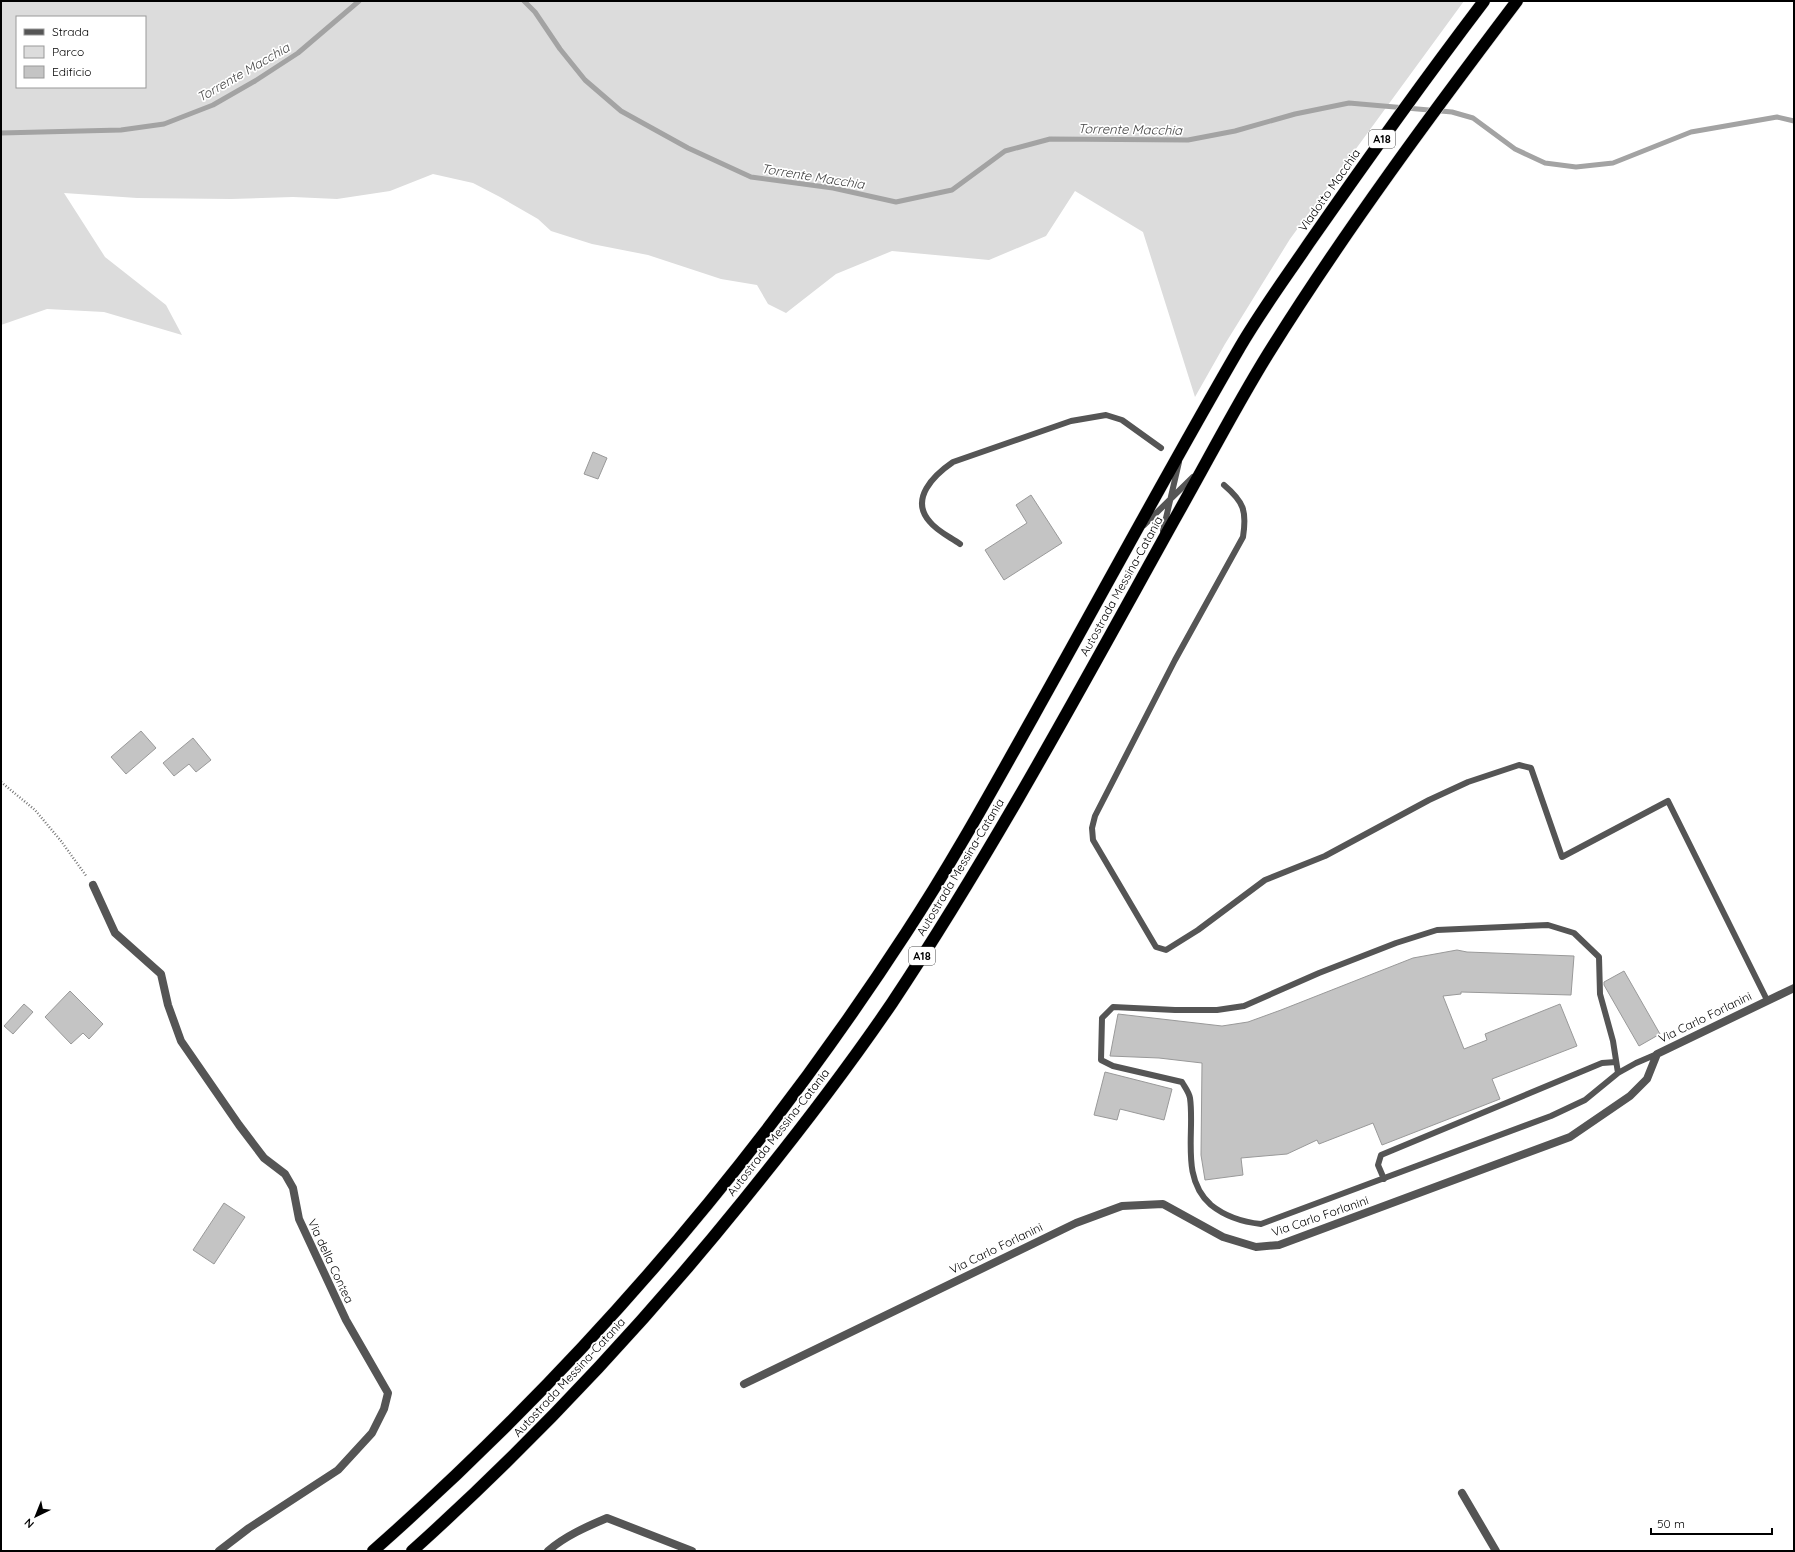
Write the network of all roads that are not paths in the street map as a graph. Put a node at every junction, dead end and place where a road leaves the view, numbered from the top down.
1 (1484, 1) edge
2 (1517, 1) edge
3 (1284, 280) joint
4 (1161, 448) dead end
5 (1181, 453) junction
6 (1204, 467) junction
7 (1224, 485) dead end
8 (1170, 500) junction
9 (1136, 533) junction
10 (960, 544) dead end
11 (1160, 546) junction
12 (93, 885) road end
13 (1794, 988) edge
14 (1767, 1000) junction
15 (1657, 1054) junction
16 (1616, 1062) junction
17 (1618, 1073) junction
18 (1384, 1179) junction
19 (744, 1384) dead end
20 (1462, 1493) dead end
21 (220, 1551) edge
22 (373, 1551) edge
23 (412, 1551) edge
24 (548, 1551) edge
25 (692, 1551) edge
26 (1496, 1551) edge

1 - 3 highway, Viadotto Macchia / A18
2 - 6 highway, Autostrada Messina-Catania / A18
3 - 5 highway, Autostrada Messina-Catania / A18
4 - 10 lane
5 - 8 lane
5 - 9 highway, Autostrada Messina-Catania / A18
6 - 8 lane
6 - 11 highway, Autostrada Messina-Catania / A18
7 - 14 lane
8 - 9 lane
8 - 11 lane
9 - 22 highway, Autostrada Messina-Catania / A18
11 - 23 highway, Autostrada Messina-Catania / A18
12 - 21 street, Via della Contea
13 - 14 street, Via Carlo Forlanini
14 - 15 street, Via Carlo Forlanini
15 - 17 lane
15 - 19 street, Via Carlo Forlanini
16 - 17 lane
16 - 18 lane
16 - 18 lane
17 - 18 lane
20 - 26 street
24 - 25 street

